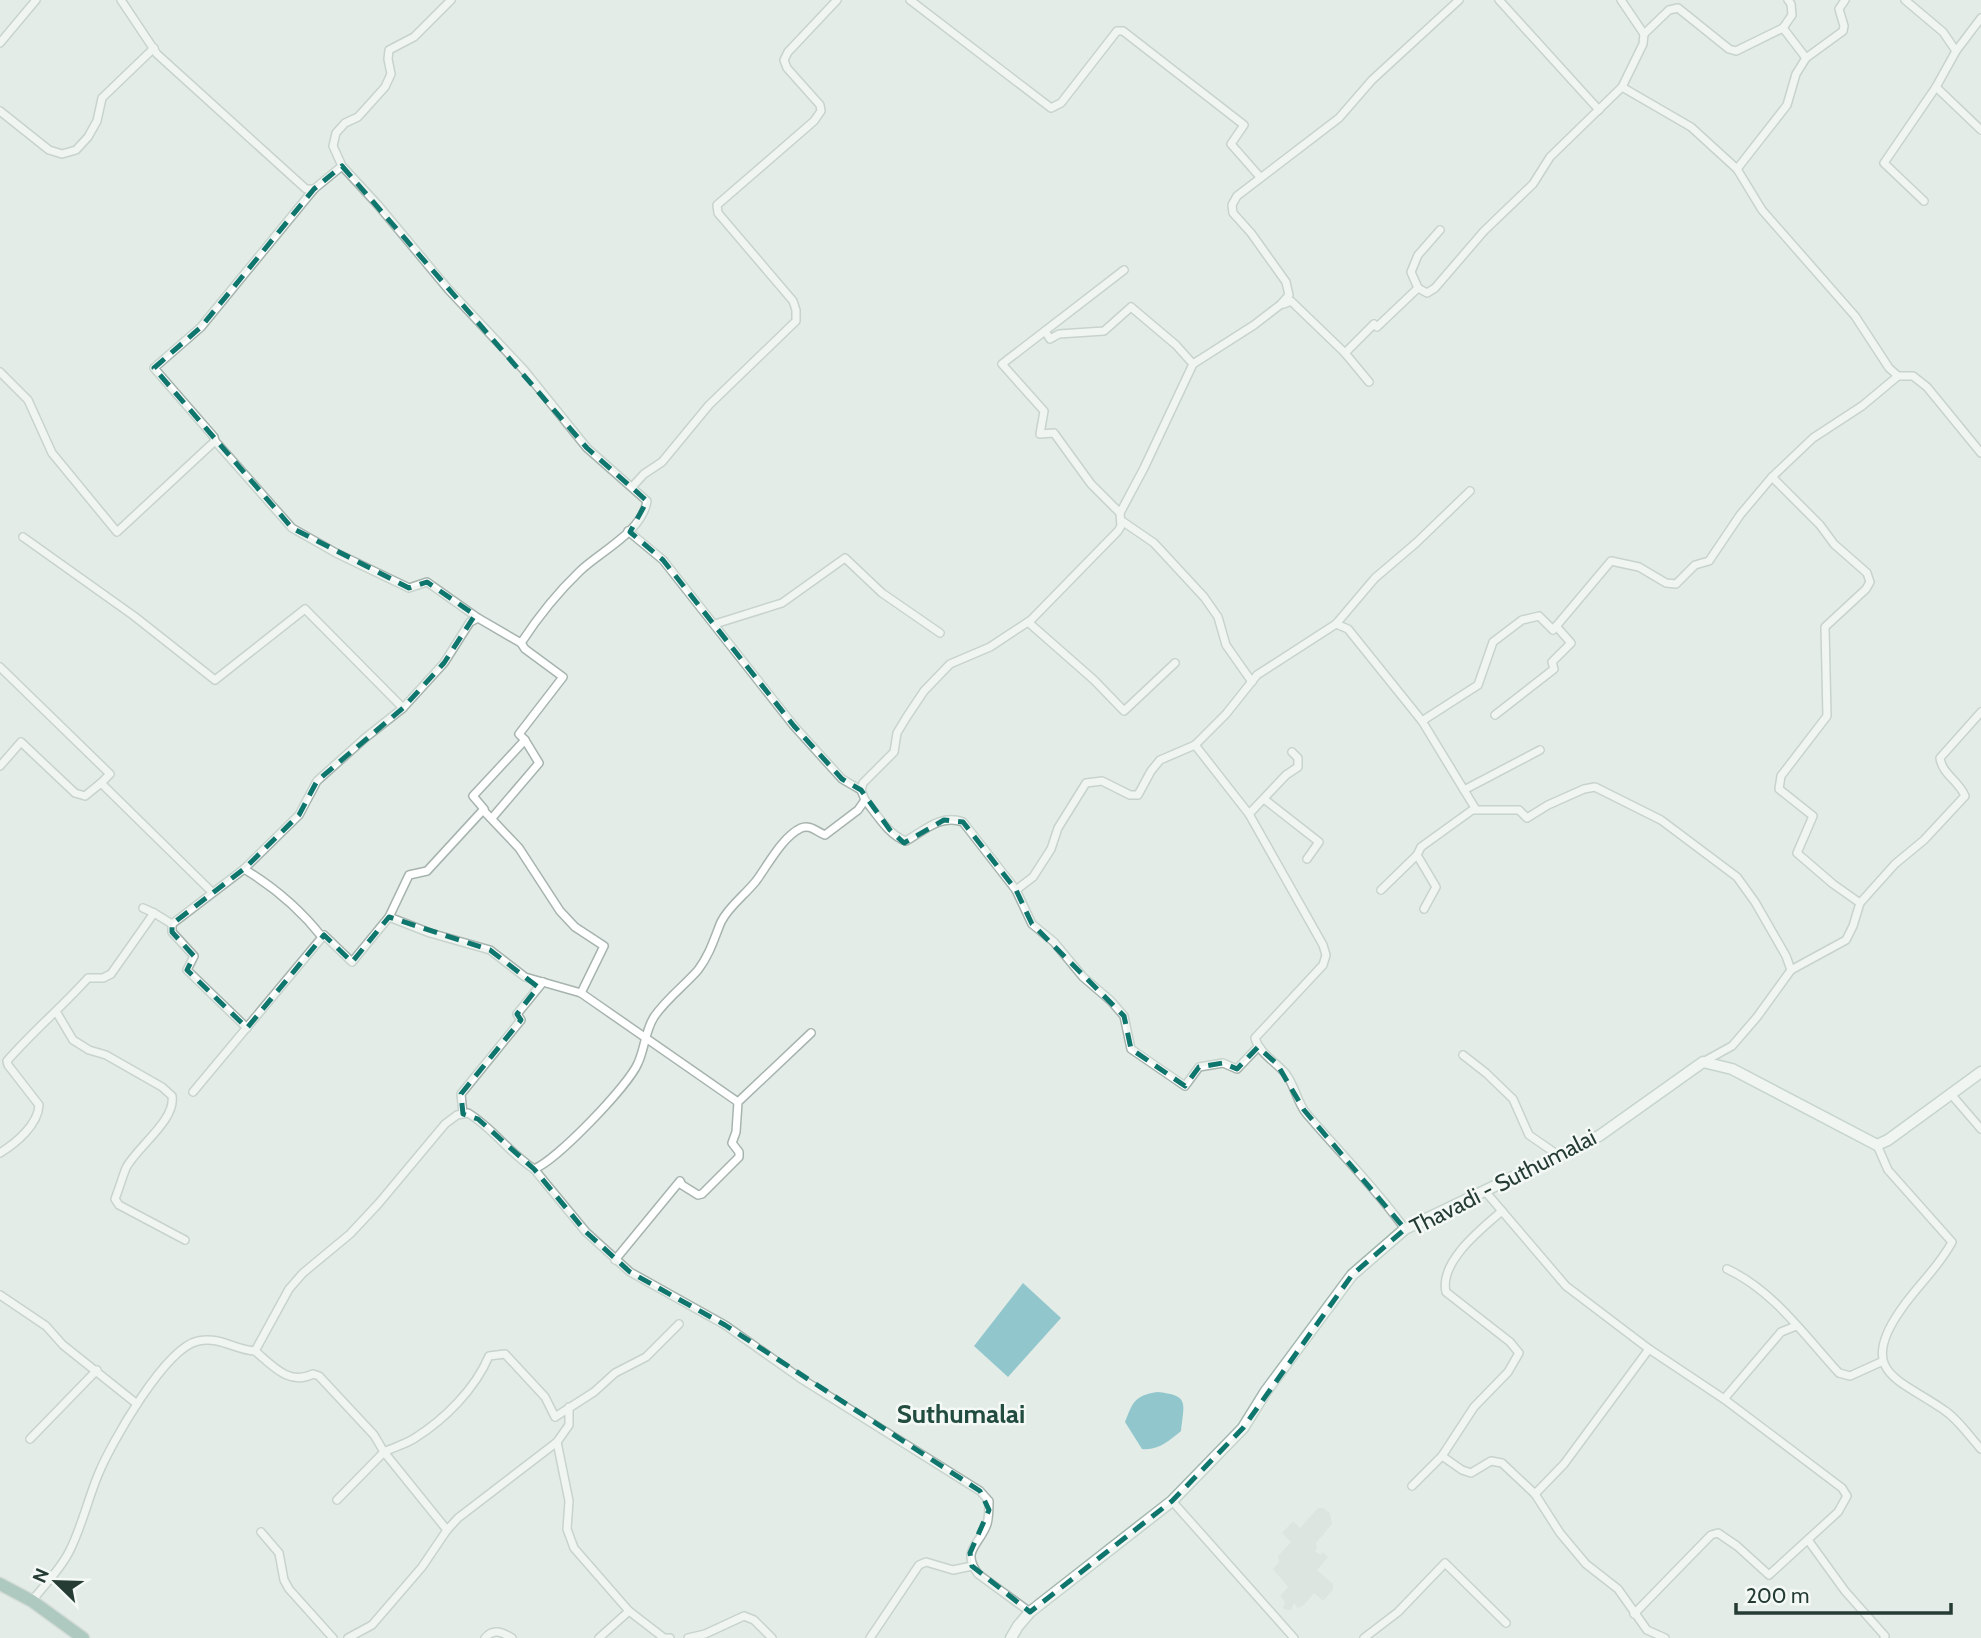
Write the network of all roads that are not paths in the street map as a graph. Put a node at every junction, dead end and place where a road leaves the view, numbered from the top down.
1 (36, 0) edge
2 (121, 0) edge
3 (450, 0) edge
4 (837, 0) edge
5 (910, 0) edge
6 (1459, 0) edge
7 (1499, 0) edge
8 (1621, 0) edge
9 (1788, 0) edge
10 (1844, 0) edge
11 (1905, 0) edge
12 (1981, 18) edge
13 (1783, 28) junction
14 (1644, 34) junction
15 (0, 43) edge
16 (154, 48) junction
17 (1956, 51) junction
18 (1806, 58) junction
19 (1622, 87) junction
20 (1936, 87) junction
21 (1599, 110) junction
22 (0, 111) edge
23 (1981, 130) edge
24 (342, 166) junction
25 (1737, 169) junction
26 (1260, 177) junction
27 (314, 189) junction
28 (1924, 201) dead end
29 (1440, 230) dead end
30 (1124, 270) dead end
31 (1418, 288) junction
32 (1280, 305) junction
33 (1045, 331) junction
34 (1345, 353) junction
35 (1193, 364) junction
36 (0, 372) edge
37 (1898, 376) junction
38 (1369, 382) dead end
39 (215, 441) junction
40 (1981, 453) edge
41 (1772, 477) junction
42 (632, 487) junction
43 (1471, 491) dead end
44 (1121, 517) junction
45 (628, 531) junction
46 (23, 537) dead end
47 (478, 618) junction
48 (1028, 622) junction
49 (715, 624) junction
50 (1336, 624) junction
51 (1556, 626) junction
52 (940, 633) dead end
53 (521, 643) junction
54 (1175, 663) dead end
55 (0, 667) edge
56 (1252, 682) junction
57 (402, 709) junction
58 (1981, 712) edge
59 (1495, 715) dead end
60 (1422, 721) junction
61 (525, 740) junction
62 (1195, 745) junction
63 (1540, 750) dead end
64 (1292, 752) dead end
65 (0, 766) edge
66 (102, 783) junction
67 (861, 790) junction
68 (1464, 790) junction
69 (1264, 799) junction
70 (865, 800) junction
71 (483, 810) junction
72 (1474, 810) junction
73 (1249, 814) junction
74 (492, 818) junction
75 (1417, 855) junction
76 (1307, 859) dead end
77 (244, 869) junction
78 (1016, 890) junction
79 (1381, 890) dead end
80 (212, 892) junction
81 (1860, 903) junction
82 (143, 908) dead end
83 (1424, 909) dead end
84 (154, 913) junction
85 (389, 917) junction
86 (172, 924) junction
87 (322, 937) junction
88 (1791, 970) junction
89 (542, 982) junction
90 (581, 993) junction
91 (57, 1013) junction
92 (247, 1028) junction
93 (811, 1033) dead end
94 (645, 1038) junction
95 (1258, 1047) junction
96 (1462, 1055) dead end
97 (1703, 1062) junction
98 (1981, 1072) edge
99 (193, 1092) dead end
100 (1950, 1093) junction
101 (738, 1102) junction
102 (463, 1114) junction
103 (1981, 1129) edge
104 (1877, 1145) junction
105 (0, 1153) edge
106 (1558, 1155) junction
107 (534, 1169) junction
108 (1484, 1191) junction
109 (1502, 1211) junction
110 (1405, 1229) junction
111 (185, 1240) dead end
112 (615, 1259) junction
113 (1727, 1269) dead end
114 (0, 1295) edge
115 (679, 1324) dead end
116 (1796, 1326) junction
117 (1649, 1349) junction
118 (255, 1351) junction
119 (1881, 1362) junction
120 (97, 1370) junction
121 (1724, 1399) junction
122 (137, 1404) junction
123 (569, 1407) junction
124 (30, 1439) dead end
125 (557, 1442) junction
126 (1981, 1449) edge
127 (384, 1451) junction
128 (1442, 1456) junction
129 (1412, 1486) dead end
130 (1535, 1494) junction
131 (337, 1500) dead end
132 (1172, 1502) junction
133 (447, 1530) junction
134 (261, 1532) dead end
135 (1808, 1540) junction
136 (972, 1566) junction
137 (0, 1584) edge
138 (32, 1601) junction
139 (629, 1611) junction
140 (1030, 1612) junction
141 (1634, 1614) junction
142 (1506, 1623) dead end
143 (1647, 1630) junction
144 (487, 1635) edge
145 (83, 1638) edge
146 (333, 1638) edge
147 (348, 1638) edge
148 (512, 1638) edge
149 (599, 1638) edge
150 (670, 1638) edge
151 (688, 1638) edge
152 (772, 1638) edge
153 (870, 1638) edge
154 (1011, 1638) edge
155 (1294, 1638) edge
156 (1364, 1638) edge
157 (1640, 1638) edge
158 (1665, 1638) edge
159 (1884, 1638) edge

1 - 15 street
2 - 16 street
3 - 24 street
4 - 42 street
5 - 26 street
6 - 26 street
7 - 21 street
8 - 14 street
9 - 13 street
10 - 18 street
11 - 17 street
12 - 17 street
13 - 14 street
13 - 18 street
14 - 19 street
16 - 22 street
16 - 27 street
17 - 20 street
18 - 25 street
19 - 21 street
19 - 25 street
20 - 23 street
20 - 28 street
21 - 31 street
24 - 27 street
24 - 42 street
25 - 37 street
26 - 32 street
27 - 39 street
29 - 31 street
30 - 33 street
31 - 34 street
32 - 34 street
32 - 35 street
33 - 35 street
33 - 44 street
34 - 38 street
35 - 44 street
36 - 39 street
37 - 40 street
37 - 41 street
39 - 47 street
41 - 51 street
41 - 81 street
42 - 45 street
43 - 50 street
44 - 48 street
44 - 56 street
45 - 49 street
45 - 53 street
46 - 57 street
47 - 53 street
47 - 57 street
48 - 54 street
48 - 67 street
49 - 52 street
49 - 67 street
50 - 56 street
50 - 60 street
51 - 59 street
51 - 60 street
53 - 61 street
55 - 66 street
56 - 62 street
57 - 77 street
58 - 81 street
60 - 68 street
61 - 71 street
61 - 74 street
62 - 73 street
62 - 78 street
63 - 68 street
64 - 69 street
65 - 66 street
66 - 80 street
67 - 70 street
68 - 72 street
69 - 73 street
69 - 76 street
70 - 78 street
70 - 94 street
71 - 74 street
71 - 85 street
72 - 75 street
72 - 88 street
73 - 95 street
74 - 90 street
75 - 79 street
75 - 83 street
77 - 80 street
77 - 87 street
78 - 95 street
80 - 86 street
81 - 88 street
82 - 84 street
84 - 86 street
84 - 91 street
85 - 87 street
85 - 89 street
86 - 92 street
87 - 92 street
88 - 97 street
89 - 90 street
89 - 102 street
90 - 94 street
91 - 105 street
91 - 111 street
92 - 99 street
93 - 101 street
94 - 101 street
94 - 107 street
95 - 110 street
96 - 106 street
97 - 104 main road
97 - 106 main road, Thavadi - Suthumalai
98 - 100 main road
100 - 103 street
100 - 104 main road
101 - 112 street
102 - 107 street
102 - 118 street
104 - 119 street
106 - 108 main road, Thavadi - Suthumalai
107 - 112 street
108 - 109 street
108 - 110 main road, Thavadi - Suthumalai
109 - 117 street
109 - 128 street
110 - 132 main road, Thavadi - Suthumalai
112 - 136 street
113 - 116 street
114 - 120 street
115 - 123 street
116 - 119 street
116 - 121 street
117 - 121 street
117 - 130 street
118 - 122 street
118 - 127 street
119 - 126 street
120 - 122 street
120 - 124 street
121 - 135 street
122 - 138 street
123 - 125 street
123 - 127 street
125 - 133 street
125 - 139 street
127 - 131 street
127 - 133 street
128 - 129 street
128 - 130 street
130 - 141 street
132 - 140 main road, Thavadi - Suthumalai
132 - 155 street
133 - 147 street
134 - 146 street
135 - 141 street
135 - 159 street
136 - 140 street
136 - 153 street
137 - 138 main road
138 - 145 main road
139 - 149 street
139 - 150 street
140 - 154 main road, Thavadi - Suthumalai
141 - 143 street
142 - 156 street
143 - 157 street
143 - 158 street
144 - 148 street
151 - 152 street

